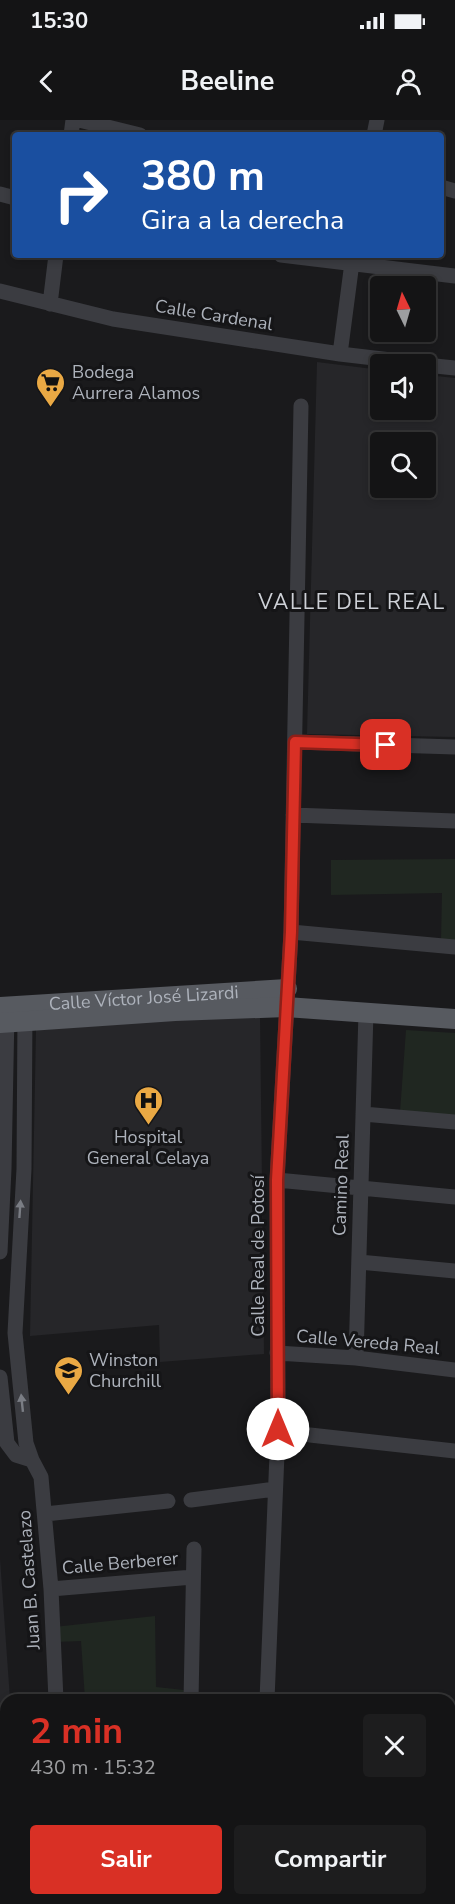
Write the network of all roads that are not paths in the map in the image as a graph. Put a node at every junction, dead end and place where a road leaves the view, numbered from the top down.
1 (79, 120) edge
2 (128, 132) edge
3 (56, 258) edge
4 (335, 258) edge
5 (353, 259) edge
6 (455, 276) edge
7 (0, 291) edge
8 (50, 304) junction
9 (340, 354) junction
10 (370, 358) edge
11 (436, 366) edge
12 (455, 368) edge
13 (301, 406) dead end
14 (295, 742) junction
15 (455, 747) edge
16 (293, 815) junction
17 (455, 821) edge
18 (291, 932) junction
19 (455, 947) edge
20 (287, 998) junction
21 (366, 1012) junction
22 (11, 1014) edge
23 (455, 1019) edge
24 (363, 1114) junction
25 (455, 1122) edge
26 (24, 1168) junction
27 (2, 1169) edge
28 (277, 1180) junction
29 (362, 1188) junction
30 (455, 1197) edge
31 (0, 1252) edge
32 (358, 1262) junction
33 (455, 1271) edge
34 (7, 1333) edge
35 (277, 1353) junction
36 (356, 1358) junction
37 (455, 1370) edge
38 (0, 1377) edge
39 (278, 1429) junction
40 (455, 1451) edge
41 (32, 1460) junction
42 (275, 1489) junction
43 (191, 1500) dead end
44 (168, 1501) dead end
45 (45, 1514) junction
46 (194, 1549) dead end
47 (193, 1577) junction
48 (51, 1589) junction
49 (56, 1694) edge
50 (191, 1694) edge
51 (267, 1694) edge

1 - 2 street
3 - 8 street
4 - 5 street
5 - 6 street
5 - 9 street
7 - 8 street, Calle Cardenal
8 - 9 street, Calle Cardenal
9 - 10 street, Calle Cardenal
11 - 12 street, Calle Cardenal
13 - 14 street, Calle Real de Potosí
14 - 15 street
14 - 16 street, Calle Real de Potosí
16 - 17 street
16 - 18 street, Calle Real de Potosí
18 - 19 street
18 - 20 street, Calle Real de Potosí
20 - 21 main road, Calle Víctor José Lizardi
20 - 22 main road, Calle Víctor José Lizardi
20 - 28 street, Calle Real de Potosí
21 - 23 main road, Calle Víctor José Lizardi
21 - 24 street, Camino Real
22 - 26 street, Juan B. Castelazo
22 - 27 street
24 - 25 street
24 - 29 street, Camino Real
26 - 27 street
34 -> 26 street, Juan B. Castelazo
27 - 31 street
28 - 29 street
28 - 35 street, Calle Real de Potosí
29 - 30 street
29 - 32 street, Camino Real
32 - 33 street
32 - 36 street, Camino Real
41 -> 34 street, Juan B. Castelazo
35 - 36 street, Calle Vereda Real
35 - 39 street, Calle Real de Potosí
36 - 37 street, Calle Vereda Real
38 - 41 street
39 - 40 street
39 - 42 street, Calle Real de Potosí
41 - 45 street, Juan B. Castelazo
42 - 43 street
42 - 51 street, Calle Real de Potosí
44 - 45 street
45 - 48 street, Juan B. Castelazo
46 - 47 street
47 - 48 street, Calle Berberer
47 - 50 street
48 - 49 street, Juan B. Castelazo

